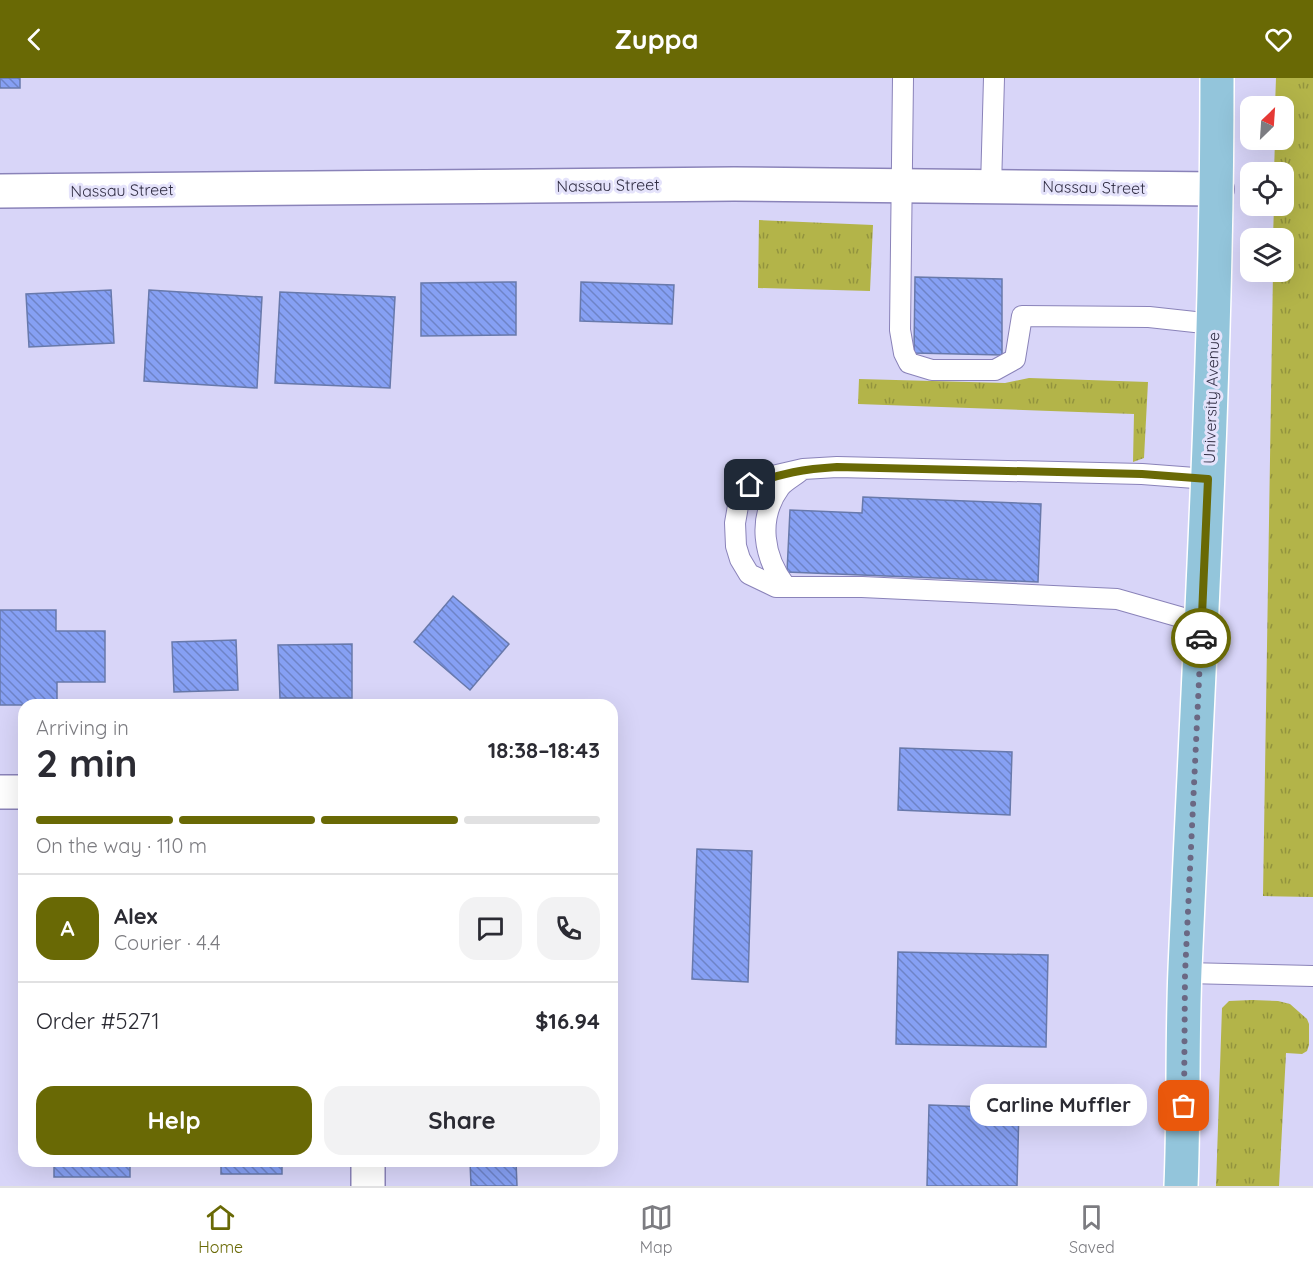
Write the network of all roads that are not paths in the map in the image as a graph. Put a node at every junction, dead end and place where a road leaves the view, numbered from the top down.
1 (903, 78) edge
2 (994, 78) edge
3 (1217, 78) edge
4 (902, 186) junction
5 (991, 186) junction
6 (1217, 189) junction
7 (0, 191) edge
8 (1213, 324) junction
9 (803, 469) junction
10 (1208, 479) junction
11 (786, 587) junction
12 (1201, 623) junction
13 (0, 792) edge
14 (18, 792) edge
15 (1185, 974) junction
16 (1313, 976) edge
17 (368, 1167) edge
18 (368, 1186) edge
19 (1181, 1186) edge

1 - 4 lane
2 - 5 lane
3 - 6 main road, University Avenue
4 - 5 street, Nassau Street
4 - 7 street, Nassau Street
4 - 8 lane
5 - 6 street, Nassau Street
6 - 8 main road, University Avenue
8 - 10 main road, University Avenue
9 - 10 lane
9 - 11 lane
9 - 11 lane
10 - 12 main road, University Avenue
11 - 12 lane
12 - 15 main road, University Avenue
13 - 14 street
15 - 16 lane
15 - 19 main road, University Avenue
17 - 18 street

